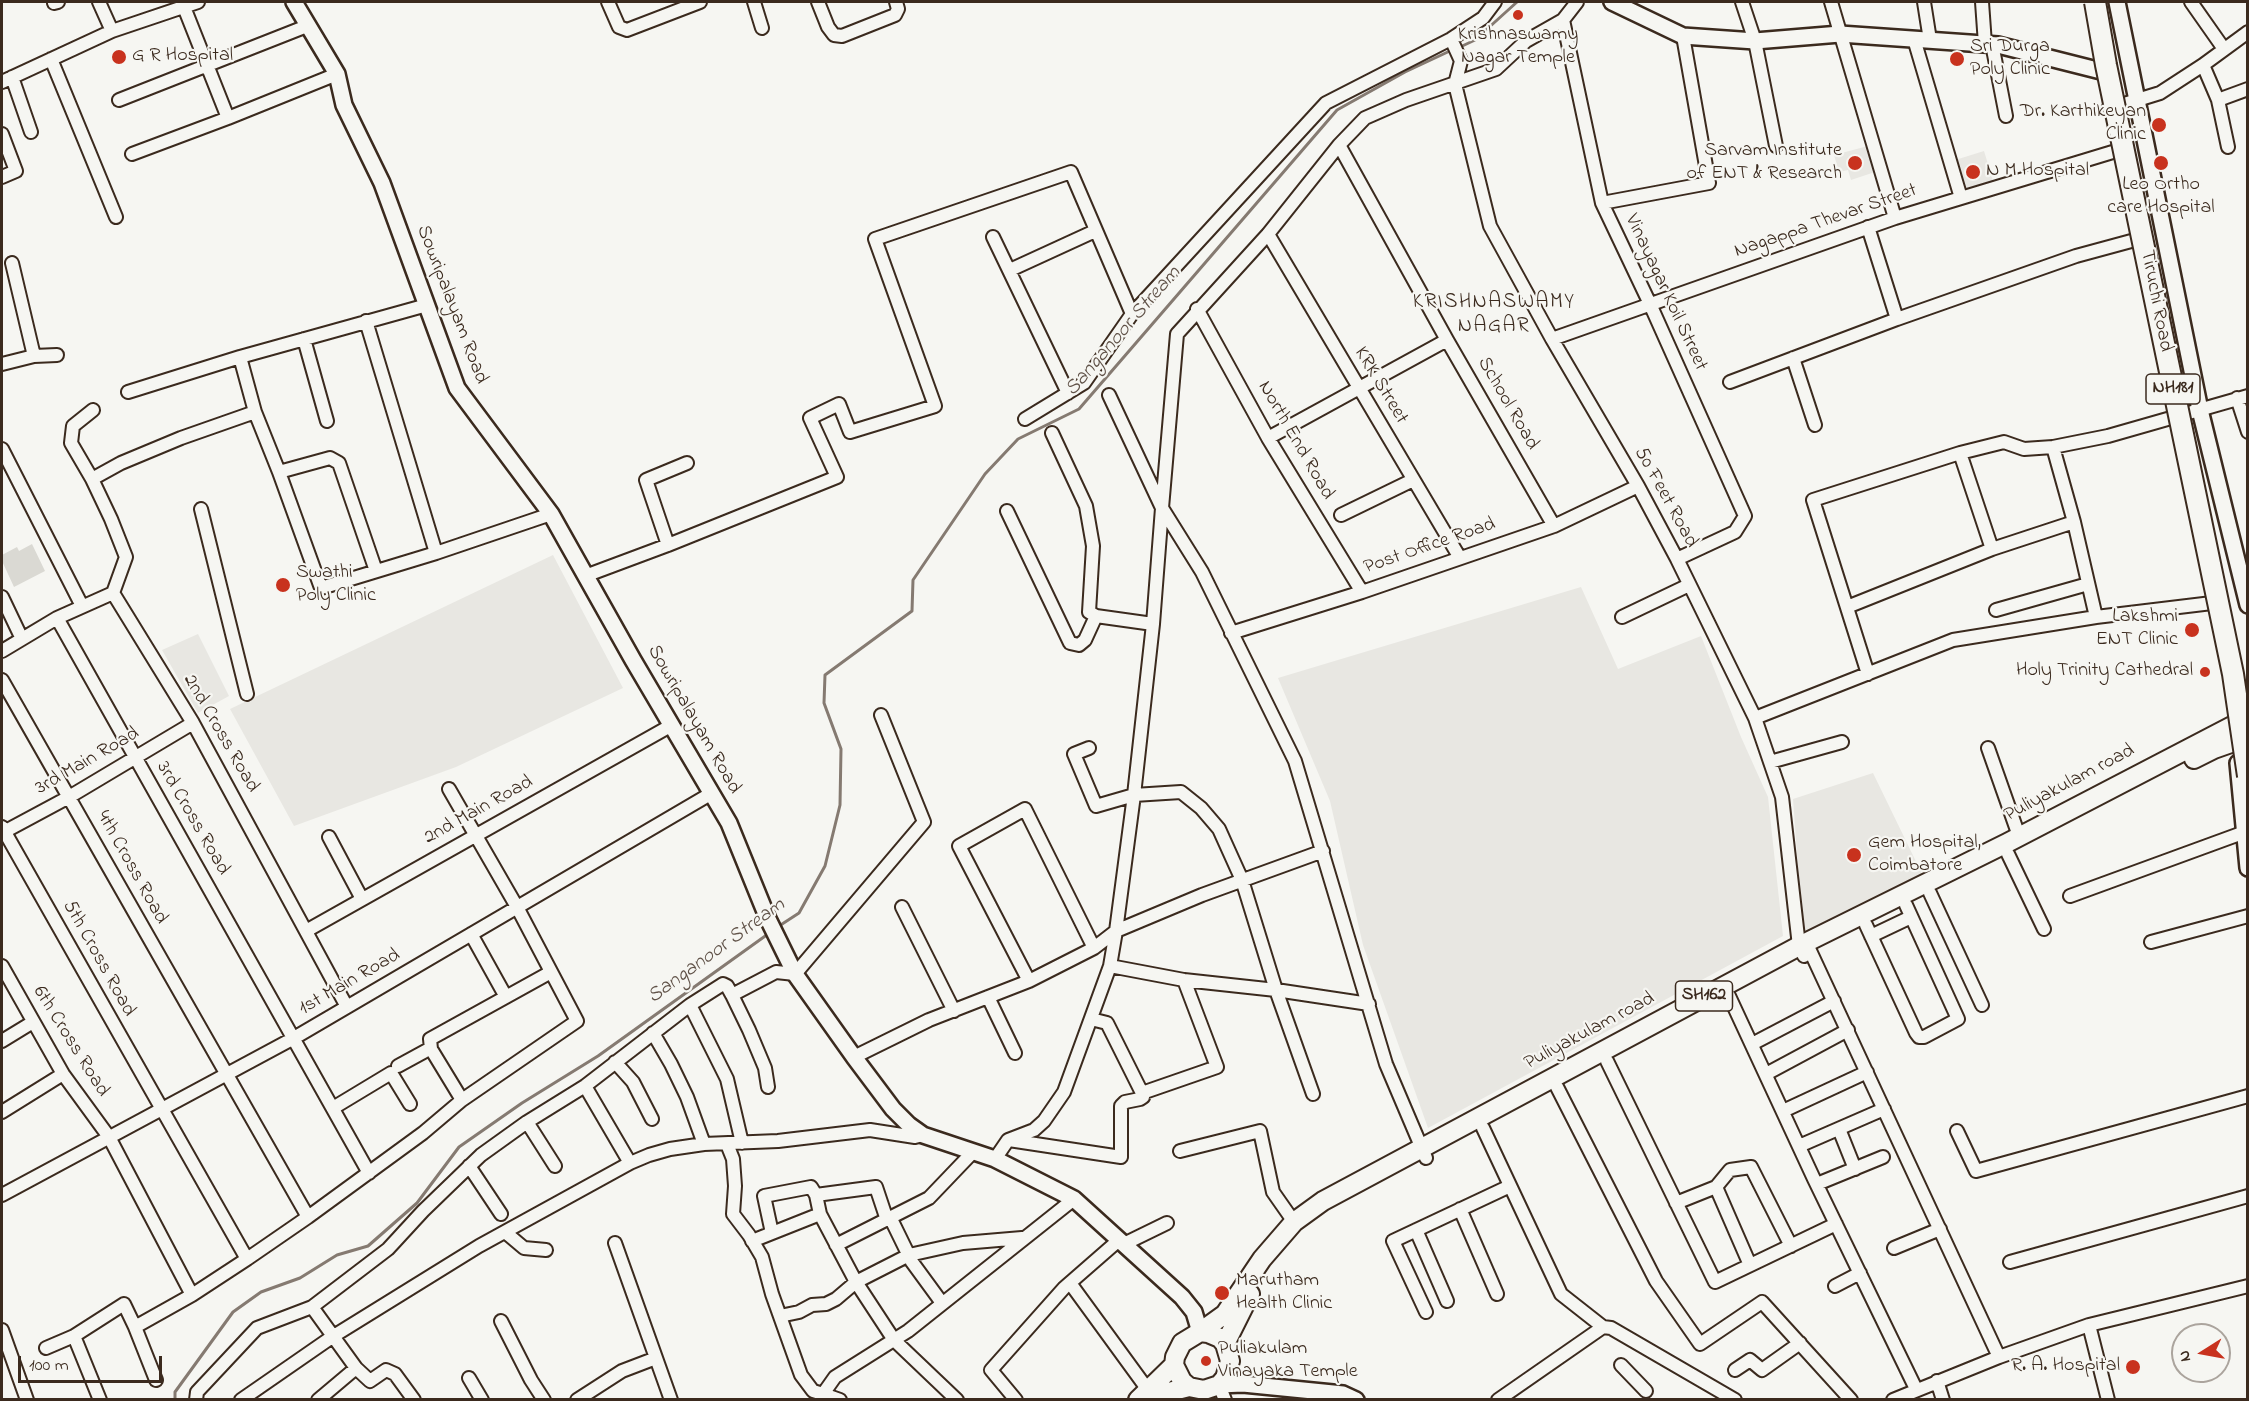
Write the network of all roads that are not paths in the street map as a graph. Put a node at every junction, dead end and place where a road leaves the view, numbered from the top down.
1 (99, 2) edge
2 (198, 2) edge
3 (294, 2) edge
4 (608, 2) edge
5 (700, 2) edge
6 (754, 2) edge
7 (818, 2) edge
8 (896, 2) edge
9 (1495, 2) edge
10 (1577, 2) edge
11 (1612, 2) edge
12 (1742, 2) edge
13 (1830, 2) edge
14 (1924, 2) edge
15 (1982, 2) edge
16 (2088, 2) edge
17 (2095, 2) edge
18 (2115, 2) edge
19 (2191, 2) edge
20 (184, 7) junction
21 (1563, 20) junction
22 (307, 26) junction
23 (762, 28) dead end
24 (112, 31) junction
25 (2247, 32) edge
26 (1840, 34) junction
27 (1683, 36) junction
28 (1451, 39) junction
29 (1914, 39) junction
30 (1930, 40) junction
31 (1755, 41) junction
32 (1989, 44) junction
33 (2224, 49) junction
34 (51, 59) junction
35 (207, 65) junction
36 (2203, 65) junction
37 (2101, 71) junction
38 (337, 74) junction
39 (7, 79) edge
40 (1455, 84) junction
41 (2247, 89) edge
42 (119, 100) dead end
43 (2218, 100) junction
44 (2137, 102) junction
45 (2108, 109) junction
46 (2006, 116) dead end
47 (228, 118) junction
48 (32, 132) dead end
49 (2, 134) edge
50 (1339, 145) junction
51 (1776, 146) dead end
52 (2228, 147) dead end
53 (2116, 151) junction
54 (132, 154) dead end
55 (2, 177) edge
56 (1960, 198) junction
57 (1602, 203) junction
58 (116, 217) dead end
59 (1895, 218) junction
60 (1868, 227) junction
61 (1095, 231) junction
62 (1268, 234) junction
63 (993, 237) dead end
64 (2135, 240) junction
65 (12, 263) dead end
66 (1010, 270) junction
67 (1650, 304) junction
68 (427, 305) junction
69 (1197, 309) junction
70 (1132, 314) junction
71 (1897, 319) junction
72 (366, 321) junction
73 (304, 339) junction
74 (1552, 339) junction
75 (1447, 340) junction
76 (57, 355) dead end
77 (34, 356) junction
78 (240, 357) junction
79 (1793, 358) junction
80 (2, 364) edge
81 (1730, 382) dead end
82 (1359, 390) junction
83 (128, 392) dead end
84 (1068, 393) junction
85 (1109, 395) dead end
86 (2242, 397) edge
87 (93, 410) dead end
88 (2200, 410) junction
89 (255, 412) junction
90 (1025, 419) dead end
91 (2170, 419) junction
92 (327, 421) dead end
93 (1815, 425) dead end
94 (2247, 432) edge
95 (1053, 433) dead end
96 (1268, 438) junction
97 (2053, 447) junction
98 (2, 449) edge
99 (1960, 453) junction
100 (687, 463) dead end
101 (279, 472) junction
102 (92, 479) junction
103 (1413, 480) junction
104 (1638, 486) junction
105 (1162, 508) junction
106 (201, 509) dead end
107 (1007, 511) dead end
108 (550, 514) junction
109 (1341, 515) dead end
110 (2074, 522) junction
111 (1554, 526) junction
112 (668, 545) junction
113 (1992, 549) junction
114 (436, 553) junction
115 (1460, 558) junction
116 (1677, 560) junction
117 (376, 571) junction
118 (585, 576) junction
119 (2088, 584) junction
120 (1689, 585) junction
121 (1362, 591) junction
122 (113, 594) junction
123 (2, 597) edge
124 (2212, 603) junction
125 (2247, 605) edge
126 (82, 606) junction
127 (1847, 606) junction
128 (1996, 610) dead end
129 (1096, 616) junction
130 (1622, 617) dead end
131 (2096, 617) junction
132 (57, 618) junction
133 (1153, 624) junction
134 (1231, 633) junction
135 (22, 639) junction
136 (2, 651) edge
137 (1868, 674) junction
138 (2247, 678) edge
139 (2, 680) edge
140 (246, 694) dead end
141 (2239, 696) edge
142 (881, 715) dead end
143 (1755, 718) junction
144 (193, 723) junction
145 (672, 725) junction
146 (2241, 731) edge
147 (1842, 742) dead end
148 (1089, 748) dead end
149 (1988, 748) dead end
150 (135, 758) junction
151 (1770, 762) junction
152 (2247, 776) edge
153 (449, 789) dead end
154 (712, 793) junction
155 (1134, 795) junction
156 (69, 797) junction
157 (2, 830) edge
158 (2245, 831) junction
159 (474, 836) junction
160 (2019, 836) junction
161 (329, 837) dead end
162 (1323, 851) junction
163 (2008, 854) junction
164 (2247, 868) edge
165 (1242, 880) junction
166 (1930, 893) junction
167 (2070, 896) dead end
168 (362, 899) junction
169 (902, 907) dead end
170 (517, 908) junction
171 (1908, 911) junction
172 (2247, 916) edge
173 (2044, 929) dead end
174 (306, 931) junction
175 (1116, 931) junction
176 (1868, 931) junction
177 (471, 934) junction
178 (2151, 942) dead end
179 (1094, 948) junction
180 (1805, 949) junction
181 (2, 966) edge
182 (1110, 966) junction
183 (551, 972) junction
184 (795, 974) junction
185 (1185, 980) junction
186 (1029, 981) junction
187 (1276, 990) junction
188 (732, 995) junction
189 (1729, 996) junction
190 (506, 997) junction
191 (988, 997) junction
192 (1834, 1002) junction
193 (1369, 1004) junction
194 (690, 1005) junction
195 (1982, 1005) dead end
196 (347, 1007) junction
197 (954, 1011) junction
198 (1091, 1019) junction
199 (33, 1022) junction
200 (1848, 1030) junction
201 (652, 1033) junction
202 (294, 1038) junction
203 (2, 1041) edge
204 (1752, 1044) junction
205 (431, 1048) junction
206 (1015, 1053) dead end
207 (854, 1057) junction
208 (1607, 1061) junction
209 (615, 1062) junction
210 (398, 1066) dead end
211 (1867, 1072) junction
212 (63, 1074) junction
213 (1766, 1074) junction
214 (226, 1076) junction
215 (585, 1086) junction
216 (768, 1087) dead end
217 (1557, 1087) junction
218 (1142, 1093) junction
219 (1313, 1094) dead end
220 (2247, 1096) edge
221 (462, 1100) junction
222 (410, 1104) dead end
223 (333, 1108) junction
224 (1884, 1109) junction
225 (161, 1110) junction
226 (1783, 1111) junction
227 (2, 1112) edge
228 (652, 1119) dead end
229 (527, 1122) junction
230 (1483, 1128) junction
231 (1839, 1129) junction
232 (1957, 1131) dead end
233 (923, 1135) junction
234 (109, 1137) junction
235 (1008, 1140) junction
236 (742, 1143) junction
237 (704, 1144) junction
238 (727, 1144) junction
239 (1799, 1146) junction
240 (1180, 1151) dead end
241 (974, 1152) junction
242 (1424, 1154) junction
243 (1883, 1157) dead end
244 (995, 1159) junction
245 (630, 1163) junction
246 (469, 1166) junction
247 (555, 1166) dead end
248 (1855, 1169) junction
249 (369, 1173) junction
250 (1817, 1184) junction
251 (1510, 1186) junction
252 (1716, 1187) junction
253 (2, 1195) edge
254 (816, 1195) junction
255 (2247, 1196) edge
256 (1074, 1199) junction
257 (1676, 1203) junction
258 (1460, 1209) junction
259 (501, 1214) dead end
260 (820, 1214) junction
261 (308, 1216) junction
262 (889, 1220) junction
263 (1294, 1222) junction
264 (1167, 1223) dead end
265 (1836, 1224) junction
266 (1940, 1229) junction
267 (1416, 1230) junction
268 (504, 1232) junction
269 (772, 1233) junction
270 (1022, 1238) junction
271 (752, 1241) junction
272 (1121, 1242) junction
273 (615, 1243) dead end
274 (836, 1245) junction
275 (1791, 1246) junction
276 (1894, 1248) dead end
277 (546, 1250) dead end
278 (909, 1255) junction
279 (247, 1259) junction
280 (2010, 1263) dead end
281 (1750, 1265) junction
282 (1860, 1273) junction
283 (856, 1282) junction
284 (1070, 1283) junction
285 (1835, 1286) dead end
286 (2247, 1286) edge
287 (192, 1294) junction
288 (1497, 1294) dead end
289 (1447, 1301) dead end
290 (942, 1303) junction
291 (312, 1307) junction
292 (1426, 1312) dead end
293 (780, 1316) junction
294 (501, 1321) dead end
295 (2089, 1325) junction
296 (135, 1327) junction
297 (1603, 1327) junction
298 (2, 1330) edge
299 (1200, 1332) junction
300 (74, 1336) junction
301 (332, 1337) junction
302 (894, 1340) junction
303 (1800, 1343) junction
304 (1225, 1344) junction
305 (46, 1348) dead end
306 (1999, 1357) junction
307 (656, 1358) junction
308 (1174, 1365) junction
309 (1621, 1365) dead end
310 (356, 1368) junction
311 (1735, 1370) dead end
312 (469, 1378) dead end
313 (156, 1380) dead end
314 (1937, 1381) junction
315 (335, 1385) junction
316 (1189, 1387) junction
317 (1916, 1389) junction
318 (1646, 1391) dead end
319 (1222, 1392) edge
320 (823, 1394) junction
321 (1148, 1396) edge
322 (667, 1398) edge
323 (27, 1400) edge
324 (100, 1400) edge
325 (196, 1400) edge
326 (241, 1400) edge
327 (318, 1400) edge
328 (339, 1400) edge
329 (414, 1400) edge
330 (482, 1400) edge
331 (544, 1400) edge
332 (577, 1400) edge
333 (840, 1400) edge
334 (957, 1400) edge
335 (1016, 1400) edge
336 (1356, 1400) edge
337 (1498, 1400) edge
338 (1735, 1400) edge
339 (1851, 1400) edge
340 (1893, 1400) edge
341 (1943, 1400) edge
342 (2108, 1400) edge

1 - 24 street
2 - 20 street
3 - 22 street, Sowripalayam Road
4 - 5 street
6 - 23 street
7 - 8 street
9 - 28 street
10 - 21 street
11 - 27 street
12 - 31 street
13 - 26 street
14 - 30 street
15 - 32 street
16 - 37 street
17 - 152 highway, Tiruchi Road / NH181, bridge
18 - 44 street
18 - 138 highway, Tiruchi Road / NH181
19 - 33 street
20 - 24 street
20 - 35 street
21 - 40 street
21 - 57 street, Vinayagar Koil Street
22 - 35 street
22 - 38 street, Sowripalayam Road
24 - 34 street
25 - 33 street
26 - 29 street
26 - 31 street
26 - 59 street
27 - 31 street
27 - 57 street
28 - 40 street
28 - 70 street
29 - 30 street
29 - 56 street
30 - 32 street
31 - 51 street
32 - 37 street
32 - 46 street
33 - 36 street
34 - 39 street
34 - 58 street
35 - 42 street
35 - 47 street
36 - 43 street
36 - 44 street
37 - 45 street
38 - 47 street
38 - 68 street, Sowripalayam Road
39 - 48 street
40 - 50 street
40 - 74 street, 50 Feet Road
41 - 43 street
43 - 52 street
44 - 45 street
44 - 88 street
45 - 53 street
47 - 54 street
49 - 55 street
50 - 62 street
50 - 75 street, School Road
53 - 56 street, Nagappa Thevar Street
53 - 64 street
56 - 59 street, Nagappa Thevar Street
57 - 67 street, Vinayagar Koil Street
59 - 60 street, Nagappa Thevar Street
60 - 67 street, Nagappa Thevar Street
60 - 71 street
61 - 66 street
61 - 70 street
61 - 112 street
62 - 69 street
62 - 82 street, KRK Street
63 - 66 street
64 - 71 street
64 - 91 street
65 - 77 street
66 - 84 street
67 - 74 street, Nagappa Thevar Street
67 - 116 street, Vinayagar Koil Street
68 - 72 street
68 - 108 street, Sowripalayam Road
69 - 96 street, North End Road
69 - 105 street
70 - 84 street
71 - 79 street
72 - 73 street
72 - 114 street
73 - 78 street
73 - 92 street
74 - 104 street, 50 Feet Road
75 - 82 street
75 - 111 street, School Road
76 - 77 street
77 - 80 street
78 - 83 street
78 - 89 street
79 - 81 street
79 - 93 street
82 - 96 street
82 - 103 street, KRK Street
84 - 90 street
85 - 105 street
86 - 88 street
86 - 94 street
87 - 102 street
88 - 91 street
88 - 125 street
89 - 101 street
89 - 102 street
91 - 97 street
91 - 124 street
95 - 129 street
96 - 121 street, North End Road
97 - 99 street
97 - 110 street
98 - 126 street
99 - 113 street
99 - 127 street
100 - 112 street
101 - 117 street
101 - 117 street
102 - 122 street
103 - 109 street
103 - 115 street, KRK Street
104 - 111 street, Post Office Road
104 - 116 street, 50 Feet Road
105 - 133 street
105 - 134 street
106 - 140 street
107 - 129 street
108 - 114 street
108 - 118 street, Sowripalayam Road
110 - 113 street
110 - 119 street
111 - 115 street, Post Office Road
112 - 118 street
113 - 127 street
114 - 117 street
115 - 121 street, Post Office Road
116 - 120 street, 50 Feet Road
118 - 145 street, Sowripalayam Road
119 - 128 street
119 - 131 street
120 - 130 street
120 - 143 street, 50 Feet Road
121 - 134 street, Post Office Road
122 - 126 street
122 - 144 street, 2nd Cross Road
123 - 135 street
124 - 131 street
124 - 141 street
126 - 132 street
127 - 137 street
129 - 133 street
131 - 137 street
132 - 135 street
132 - 150 street, 3rd Cross Road
133 - 155 street
134 - 162 street
135 - 136 street
137 - 143 street
139 - 156 street, 4th Cross Road
141 - 146 street
142 - 184 street
143 - 151 street, 50 Feet Road
144 - 150 street, 3rd Main Road
144 - 174 street, 2nd Cross Road
145 - 154 street, Sowripalayam Road
145 - 159 street, 2nd Main Road
146 - 158 street
146 - 160 main road, Puliyakulam road / SH162
146 - 163 main road, Puliyakulam road / SH162
147 - 151 street
148 - 155 street
149 - 160 street
150 - 156 street, 3rd Main Road
150 - 202 street, 3rd Cross Road
151 - 180 street, 50 Feet Road
153 - 159 street
154 - 170 street, 1st Main Road
154 - 184 street, Sowripalayam Road
155 - 165 street
155 - 175 street
156 - 157 street, 3rd Main Road
156 - 214 street, 4th Cross Road
157 - 225 street, 5th Cross Road
158 - 164 street
158 - 167 street
159 - 168 street, 2nd Main Road
159 - 170 street
160 - 180 main road, Puliyakulam road / SH162
161 - 168 street
162 - 165 street
162 - 193 street
163 - 166 main road, Puliyakulam road / SH162
163 - 173 street
165 - 175 street
165 - 187 street
166 - 171 main road, Puliyakulam road / SH162
166 - 195 street
168 - 174 street, 2nd Main Road
169 - 197 street
170 - 177 street, 1st Main Road
170 - 183 street
171 - 176 main road, Puliyakulam road / SH162
171 - 176 street
172 - 178 street
174 - 196 street, 2nd Cross Road
175 - 179 street
175 - 182 street
176 - 180 main road, Puliyakulam road / SH162
177 - 190 street
177 - 196 street, 1st Main Road
179 - 186 street
179 - 186 street
180 - 189 main road, Puliyakulam road / SH162
180 - 192 street, 50 Feet Road
180 - 242 main road, Puliyakulam road / SH162
181 - 199 street, 6th Cross Road
182 - 185 street
182 - 198 street
183 - 190 street
183 - 221 street
184 - 188 street
184 - 207 street, Sowripalayam Road
185 - 187 street
185 - 218 street
186 - 191 street
187 - 193 street
187 - 219 street
188 - 194 street
188 - 216 street
189 - 204 street
189 - 208 main road, Puliyakulam road / SH162
190 - 205 street
191 - 197 street
191 - 206 street
192 - 200 street, 50 Feet Road
192 - 204 street
193 - 242 street
194 - 201 street
194 - 236 street
196 - 202 street, 1st Main Road
197 - 207 street
198 - 218 street
198 - 235 street
199 - 203 street
199 - 212 street, 6th Cross Road
200 - 211 street, 50 Feet Road
200 - 213 street
201 - 209 street
201 - 237 street
202 - 214 street, 1st Main Road
202 - 223 street, 3rd Cross Road
204 - 213 street
205 - 210 street
205 - 221 street
207 - 233 street, Sowripalayam Road
208 - 217 main road, Puliyakulam road / SH162
208 - 257 street
209 - 215 street
209 - 228 street
211 - 224 street, 50 Feet Road
211 - 226 street
212 - 227 street
212 - 234 street, 6th Cross Road
213 - 226 street
214 - 225 street, 1st Main Road
214 - 261 street, 4th Cross Road
215 - 229 street
215 - 245 street
217 - 230 main road, Puliyakulam road / SH162
217 - 303 street
218 - 235 street
220 - 232 street
221 - 249 street
222 - 223 street
223 - 249 street, 3rd Cross Road
224 - 231 street
224 - 266 street, 50 Feet Road
225 - 234 street, 1st Main Road
225 - 279 street, 5th Cross Road
226 - 239 street
229 - 246 street
229 - 247 street
230 - 242 main road, Puliyakulam road / SH162
230 - 251 street
231 - 239 street
231 - 248 street
233 - 236 street
233 - 241 street, Sowripalayam Road
234 - 253 street, 1st Main Road
234 - 287 street, 6th Cross Road
235 - 244 street
236 - 238 street
237 - 238 street
237 - 245 street
238 - 271 street
239 - 250 street
240 - 263 street
241 - 244 street, Sowripalayam Road
241 - 262 street
242 - 263 main road, Puliyakulam road / SH162
242 - 304 main road, Puliyakulam road / SH162
243 - 248 street
244 - 256 street, Sowripalayam Road
245 - 268 street
246 - 259 street
246 - 291 street
248 - 250 street
249 - 261 street
250 - 265 street
251 - 258 street
251 - 297 street
252 - 257 street
252 - 275 street
252 - 281 street
254 - 260 street
254 - 262 street
254 - 269 street
255 - 280 street
256 - 270 street
256 - 272 street, Sowripalayam Road
257 - 281 street
258 - 267 street
258 - 288 street
260 - 269 street
260 - 274 street
261 - 279 street
262 - 274 street
262 - 278 street
263 - 299 main road, Puliyakulam road / SH162
264 - 272 street
265 - 275 street
265 - 282 street
266 - 276 street
266 - 306 street, 50 Feet Road
267 - 289 street
267 - 292 street
268 - 277 street
268 - 301 street
269 - 271 street
270 - 278 street
270 - 290 street
271 - 293 street
272 - 284 street
272 - 299 street, Sowripalayam Road
273 - 307 street
274 - 283 street
275 - 281 street
278 - 283 street
278 - 290 street
279 - 287 street
282 - 285 street
282 - 317 street
283 - 293 street
283 - 302 street
284 - 321 street
284 - 335 street
286 - 295 street
287 - 296 street
290 - 302 street
291 - 301 street
291 - 325 street
293 - 320 street
294 - 331 street
295 - 306 street
295 - 342 street
296 - 300 street
296 - 313 street
297 - 337 street
297 - 338 street
298 - 323 street
299 - 304 main road
299 - 308 main road, Puliyakulam road
300 - 305 street
300 - 324 street
301 - 310 street
301 - 326 street
302 - 320 street
302 - 334 street
303 - 311 street
303 - 339 street
304 - 319 main road
306 - 314 street
307 - 322 street
307 - 332 street
308 - 316 main road
308 - 321 main road
309 - 318 street
310 - 315 street
310 - 329 street
312 - 330 street
314 - 317 street
314 - 341 street
315 - 327 street
315 - 328 street
316 - 319 main road
316 - 321 main road
317 - 340 street
319 - 336 street
320 - 333 street

